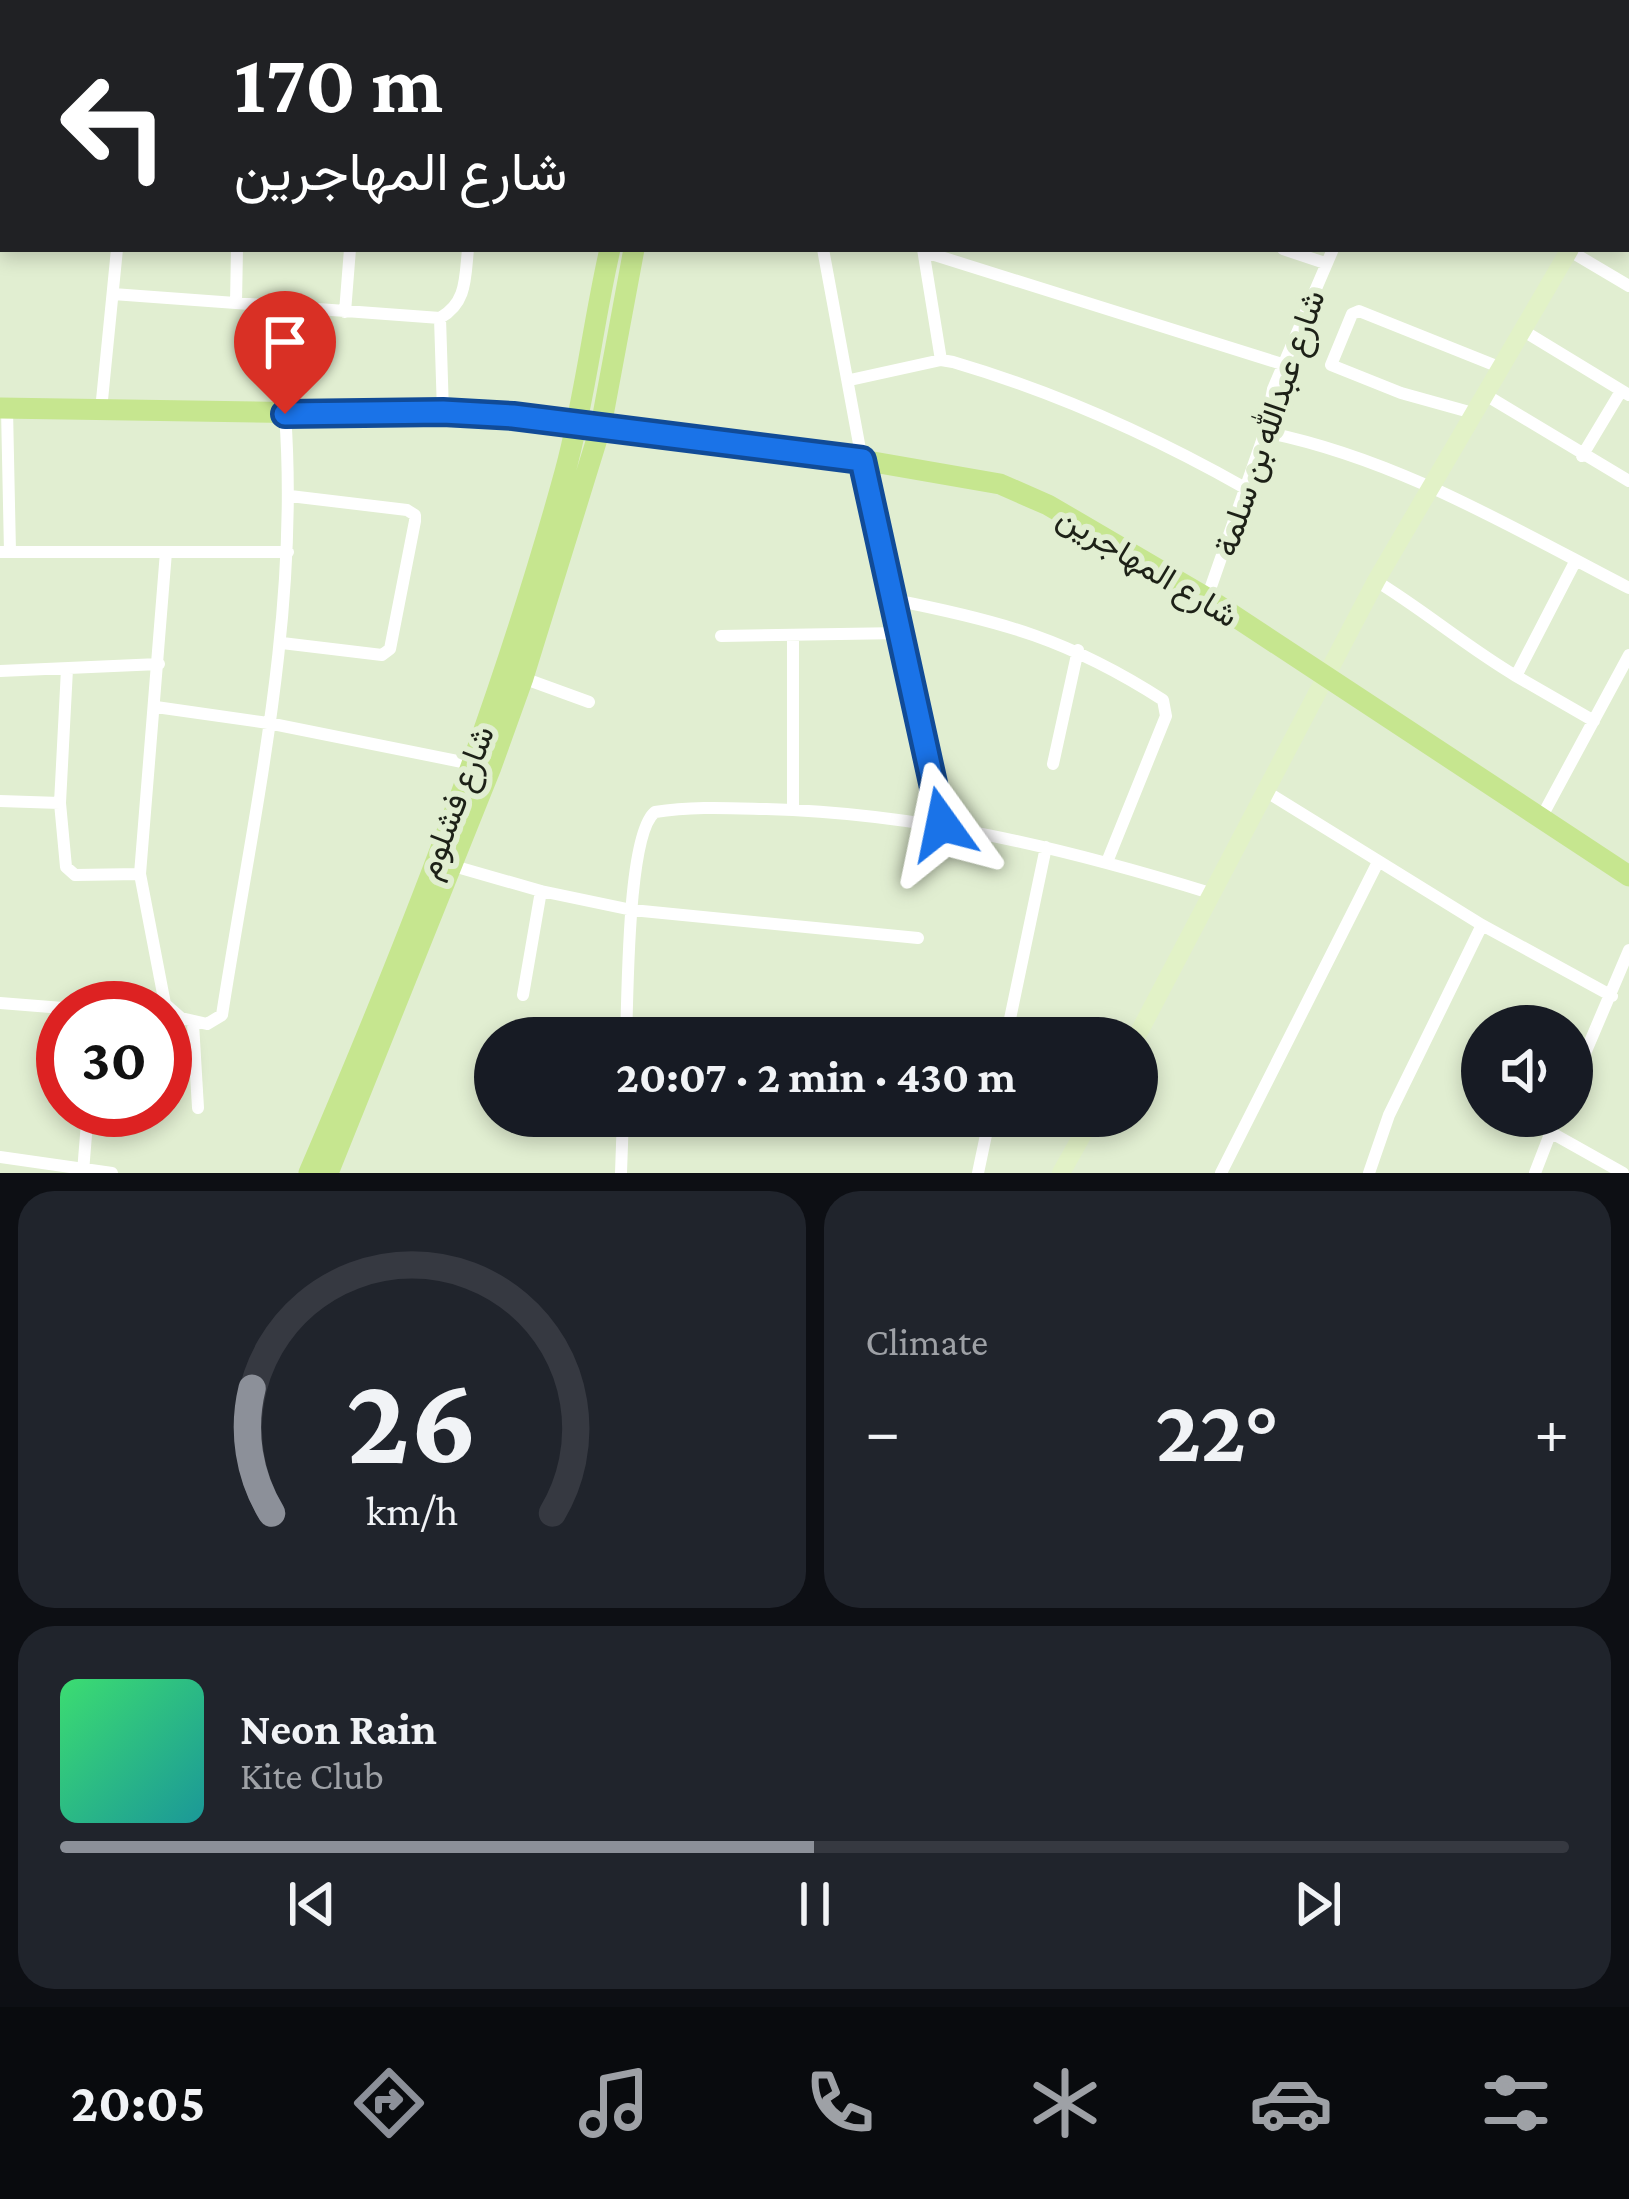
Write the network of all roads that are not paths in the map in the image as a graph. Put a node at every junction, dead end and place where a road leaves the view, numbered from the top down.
1 (117, 252) edge
2 (237, 252) edge
3 (350, 252) edge
4 (468, 252) edge
5 (610, 252) edge
6 (633, 252) edge
7 (825, 252) edge
8 (924, 252) edge
9 (930, 252) edge
10 (1292, 252) edge
11 (1331, 252) edge
12 (1569, 252) edge
13 (1573, 252) edge
14 (1325, 263) junction
15 (1629, 286) edge
16 (112, 294) junction
17 (236, 303) junction
18 (345, 312) junction
19 (440, 318) junction
20 (1522, 330) junction
21 (941, 361) junction
22 (1282, 364) junction
23 (1499, 367) junction
24 (850, 380) junction
25 (1625, 393) edge
26 (1484, 394) junction
27 (3, 408) edge
28 (101, 410) junction
29 (443, 412) junction
30 (1473, 413) junction
31 (285, 414) junction
32 (589, 424) junction
33 (1265, 432) junction
34 (1582, 456) junction
35 (862, 460) junction
36 (1629, 482) edge
37 (1432, 486) junction
38 (1245, 488) junction
39 (290, 496) junction
40 (552, 548) junction
41 (5, 552) edge
42 (288, 552) junction
43 (166, 553) junction
44 (1576, 560) junction
45 (1376, 581) junction
46 (1629, 587) edge
47 (1207, 598) junction
48 (894, 600) junction
49 (902, 633) junction
50 (721, 636) dead end
51 (793, 636) junction
52 (282, 643) junction
53 (1078, 650) junction
54 (1629, 655) edge
55 (159, 664) junction
56 (67, 669) junction
57 (0, 671) edge
58 (1516, 676) junction
59 (523, 678) junction
60 (1325, 678) junction
61 (589, 702) dead end
62 (156, 707) junction
63 (1594, 721) junction
64 (268, 723) junction
65 (472, 764) junction
66 (1053, 764) dead end
67 (1267, 792) junction
68 (0, 801) edge
69 (60, 803) junction
70 (793, 809) junction
71 (1540, 820) junction
72 (942, 824) junction
73 (1046, 847) junction
74 (1107, 862) junction
75 (1378, 862) junction
76 (450, 865) junction
77 (140, 874) junction
78 (1629, 876) edge
79 (541, 891) junction
80 (1210, 893) junction
81 (632, 910) junction
82 (1482, 925) junction
83 (918, 938) dead end
84 (1629, 950) edge
85 (523, 995) dead end
86 (1612, 996) junction
87 (0, 1004) edge
88 (36, 1006) edge
89 (627, 1017) edge
90 (1010, 1017) edge
91 (1147, 1017) edge
92 (193, 1023) junction
93 (1593, 1038) edge
94 (198, 1108) dead end
95 (86, 1137) edge
96 (622, 1137) edge
97 (986, 1137) edge
98 (1081, 1137) edge
99 (1548, 1137) edge
100 (1559, 1137) edge
101 (7, 1163) edge
102 (83, 1171) edge
103 (112, 1173) edge
104 (308, 1173) edge
105 (328, 1173) edge
106 (621, 1173) edge
107 (978, 1173) edge
108 (1061, 1173) edge
109 (1221, 1173) edge
110 (1369, 1173) edge
111 (1535, 1173) edge
112 (1623, 1173) edge

1 - 16 street
2 - 17 street
3 - 18 street
4 - 19 street
5 - 32 main road
6 - 32 main road
7 - 24 street
8 - 21 street
9 - 22 street
10 - 14 street
11 - 14 street, شارع عبدالله بن سلمة
12 - 20 main road
13 - 15 street
14 - 22 street, شارع عبدالله بن سلمة
16 - 17 street
16 - 28 street
17 - 18 street
18 - 19 street
19 - 29 street
20 - 23 main road
20 - 25 street
21 - 24 street
21 - 38 street
22 - 33 street, شارع عبدالله بن سلمة
23 - 26 main road
23 - 30 street
24 - 35 street
25 - 34 street
26 - 30 main road
26 - 34 street
27 - 28 main road, شارع المهاجرين
27 - 41 street
28 - 31 main road, شارع المهاجرين
29 - 31 main road, شارع المهاجرين
29 - 32 main road, شارع المهاجرين
30 - 37 main road
31 - 39 street
32 - 35 main road, شارع المهاجرين
32 - 40 main road, شارع فشلوم
33 - 37 street
33 - 38 street, شارع عبدالله بن سلمة
34 - 36 street
35 - 47 main road, شارع المهاجرين
35 - 48 street
37 - 44 street
37 - 45 main road
38 - 47 street, شارع عبدالله بن سلمة
39 - 42 street
39 - 52 street
40 - 59 main road, شارع فشلوم
40 - 65 main road, شارع فشلوم
41 - 43 street
42 - 43 street
42 - 52 street
43 - 55 street
44 - 46 street
44 - 58 street
45 - 58 street
45 - 60 main road
47 - 60 main road, شارع المهاجرين
48 - 49 street
48 - 53 street
49 - 51 street
49 - 72 street
50 - 51 street
51 - 70 street
52 - 64 street
53 - 66 street
53 - 74 street
54 - 63 street
55 - 56 street
55 - 62 street
56 - 57 street
56 - 69 street
58 - 63 street
59 - 61 street
59 - 76 main road, شارع فشلوم
60 - 67 main road
60 - 71 main road, شارع المهاجرين
62 - 64 street
62 - 77 street
63 - 71 street
64 - 65 street
64 - 92 street
65 - 104 main road, شارع فشلوم
67 - 75 street
67 - 80 main road
68 - 69 street
69 - 77 street
70 - 72 street
70 - 81 street
71 - 78 main road, شارع المهاجرين
72 - 73 street
73 - 74 street
73 - 90 street
74 - 80 street
75 - 82 street
75 - 109 street
76 - 79 street
76 - 105 main road, شارع فشلوم
77 - 92 street
79 - 81 street
79 - 85 street
80 - 91 main road
81 - 83 street
81 - 89 street
82 - 86 street
82 - 110 street
84 - 86 street
86 - 93 street
87 - 88 street
92 - 94 street
95 - 102 street
96 - 106 street
97 - 107 street
98 - 108 main road
99 - 111 street
100 - 112 street
101 - 102 street
102 - 103 street

